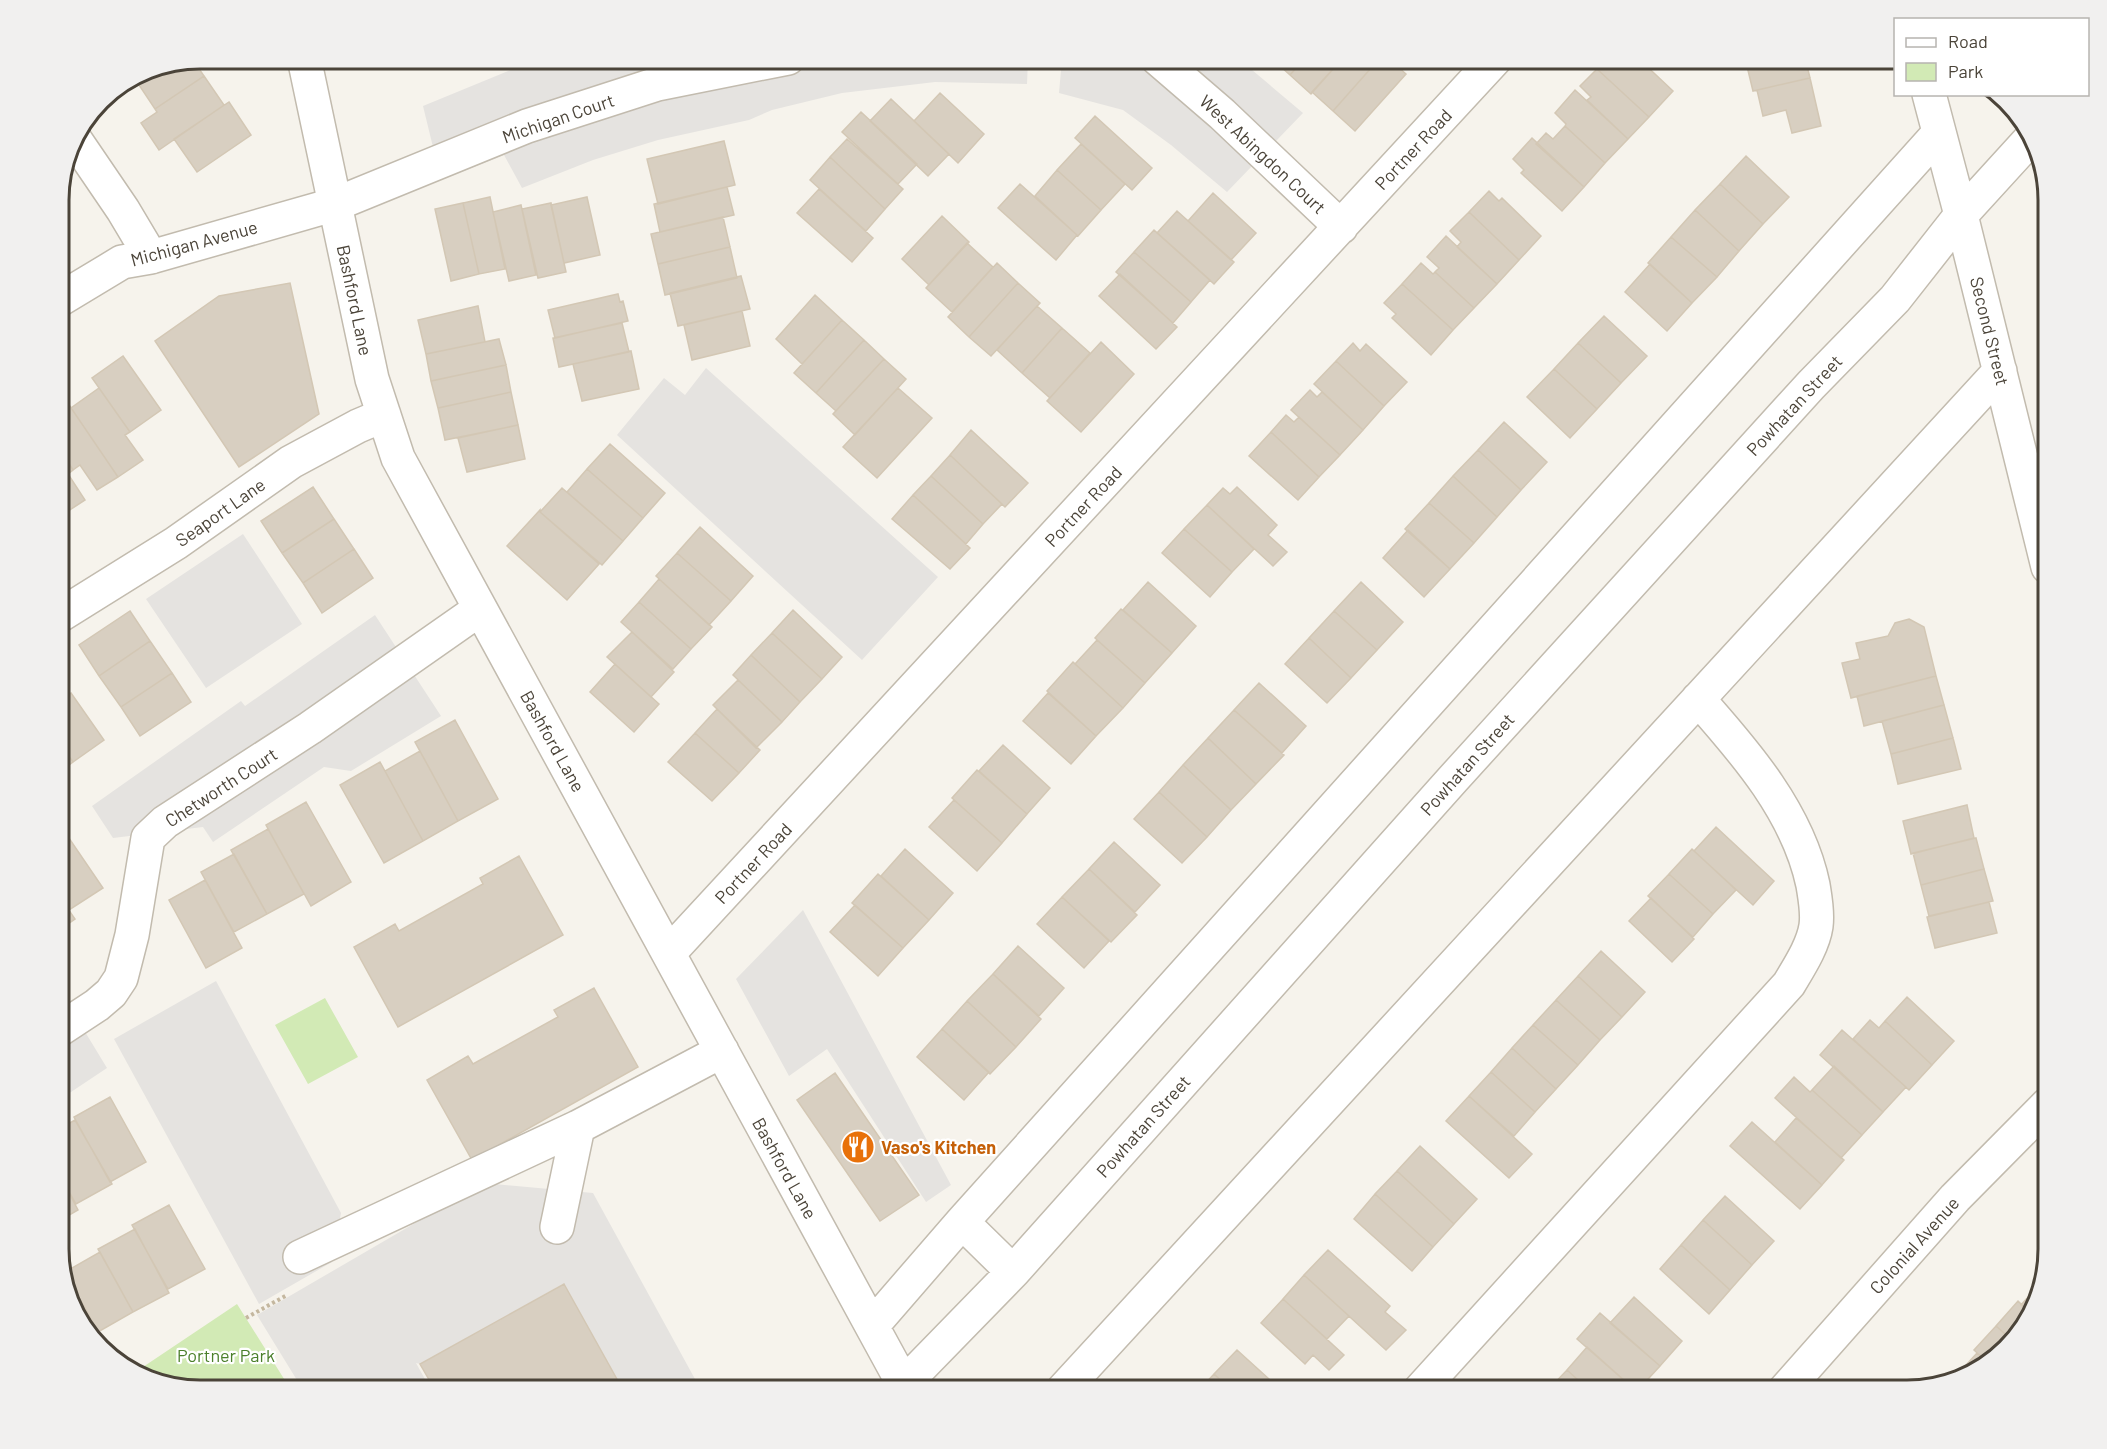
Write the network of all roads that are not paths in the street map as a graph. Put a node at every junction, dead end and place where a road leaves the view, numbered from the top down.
1 (306, 69) edge
2 (733, 69) edge
3 (1170, 69) edge
4 (1486, 69) edge
5 (1930, 96) edge
6 (1939, 133) junction
7 (2025, 145) edge
8 (80, 147) edge
9 (336, 204) junction
10 (1961, 215) junction
11 (1341, 227) junction
12 (151, 257) junction
13 (69, 294) edge
14 (2000, 371) junction
15 (384, 415) junction
16 (2038, 479) edge
17 (480, 609) junction
18 (69, 610) edge
19 (1698, 699) junction
20 (669, 953) junction
21 (69, 1023) edge
22 (722, 1051) junction
23 (2038, 1115) edge
24 (578, 1128) junction
25 (962, 1222) junction
26 (557, 1227) dead end
27 (300, 1257) dead end
28 (1013, 1272) junction
29 (872, 1326) junction
30 (897, 1380) edge
31 (909, 1380) edge
32 (1072, 1380) edge
33 (1429, 1380) edge
34 (1794, 1380) edge

1 - 9 street, Bashford Lane
2 - 9 street, Michigan Court
3 - 11 street, West Abingdon Court
4 - 11 street, Portner Road
5 - 6 street, Second Street
6 - 10 street, Second Street
6 - 25 street
7 - 10 street, Powhatan Street
8 - 12 street
9 - 12 street, Michigan Avenue
9 - 15 street, Bashford Lane
10 - 14 street, Second Street
10 - 28 street, Powhatan Street
11 - 20 street, Portner Road
12 - 13 street, Michigan Avenue
14 - 16 street, Second Street
14 - 19 street
15 - 17 street, Bashford Lane
15 - 18 street, Seaport Lane
17 - 20 street, Bashford Lane
17 - 21 street, Chetworth Court
19 - 32 street
19 - 33 street
20 - 22 street, Bashford Lane
22 - 24 street
22 - 29 street, Bashford Lane
23 - 34 street, Colonial Avenue
24 - 26 street
24 - 27 street
25 - 28 street
25 - 29 street
28 - 31 street, Powhatan Street
29 - 30 street, Bashford Lane

